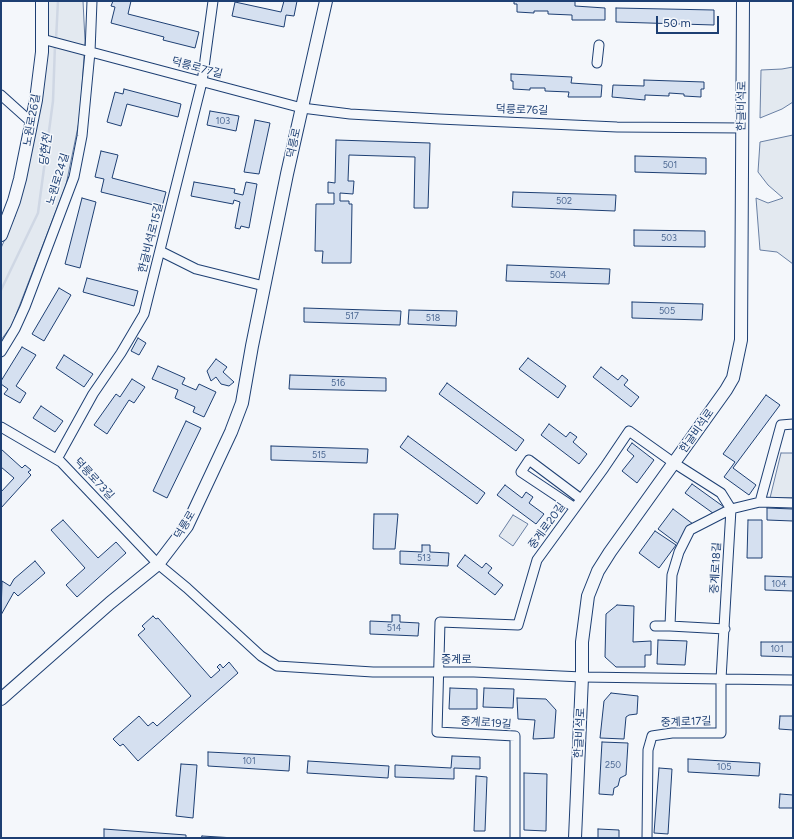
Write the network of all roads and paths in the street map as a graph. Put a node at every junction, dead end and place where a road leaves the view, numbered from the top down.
1 (42, 1) edge
2 (92, 1) edge
3 (212, 1) edge
4 (326, 1) edge
5 (743, 1) edge
6 (43, 39) junction
7 (599, 45) dead end
8 (88, 51) junction
9 (597, 63) dead end
10 (202, 82) junction
11 (1, 95) edge
12 (302, 108) junction
13 (32, 122) junction
14 (742, 128) junction
15 (1, 235) edge
16 (160, 251) junction
17 (264, 286) junction
18 (1, 352) edge
19 (793, 424) edge
20 (1, 427) edge
21 (57, 459) junction
22 (674, 463) junction
23 (581, 499) junction
24 (760, 502) junction
25 (793, 503) edge
26 (575, 508) junction
27 (731, 509) junction
28 (158, 564) junction
29 (655, 626) dead end
30 (670, 626) junction
31 (725, 629) junction
32 (438, 672) junction
33 (582, 677) junction
34 (721, 679) junction
35 (793, 680) edge
36 (1, 699) edge
37 (515, 838) edge
38 (575, 838) edge
39 (647, 838) edge

1 - 6 main road, 노원로26길
2 - 8 street, 노원로24길
3 - 10 street, 한글비석로15길
4 - 12 main road, 덕릉로
5 - 14 main road, 한글비석로
6 - 8 street, 덕릉로77길
6 - 13 main road, 노원로26길
7 - 9 street
8 - 10 street, 덕릉로77길
8 - 18 street, 노원로24길
10 - 12 street, 덕릉로77길
10 - 16 street, 한글비석로15길
11 - 13 street
12 - 14 street, 덕릉로76길
12 - 17 main road, 덕릉로
13 - 15 main road, 노원로26길
14 - 22 main road, 한글비석로
16 - 17 street
16 - 21 street, 한글비석로15길
17 - 28 main road, 덕릉로
19 - 24 street
20 - 21 street, 덕릉로73길
21 - 28 street, 덕릉로73길
22 - 23 street, 중계로20길
22 - 27 street
22 - 33 main road, 한글비석로
23 - 26 street, 중계로20길
23 - 26 street
24 - 25 street
24 - 27 street
26 - 32 street, 중계로20길
27 - 30 street
27 - 31 street, 중계로18길
28 - 32 street, 중계로
28 - 36 main road, 덕릉로
29 - 30 street
30 - 31 street
31 - 34 street, 중계로18길
32 - 33 street, 중계로
32 - 37 street, 중계로19길
33 - 34 street, 중계로
33 - 38 main road, 한글비석로
34 - 35 street, 중계로
34 - 39 street, 중계로17길

